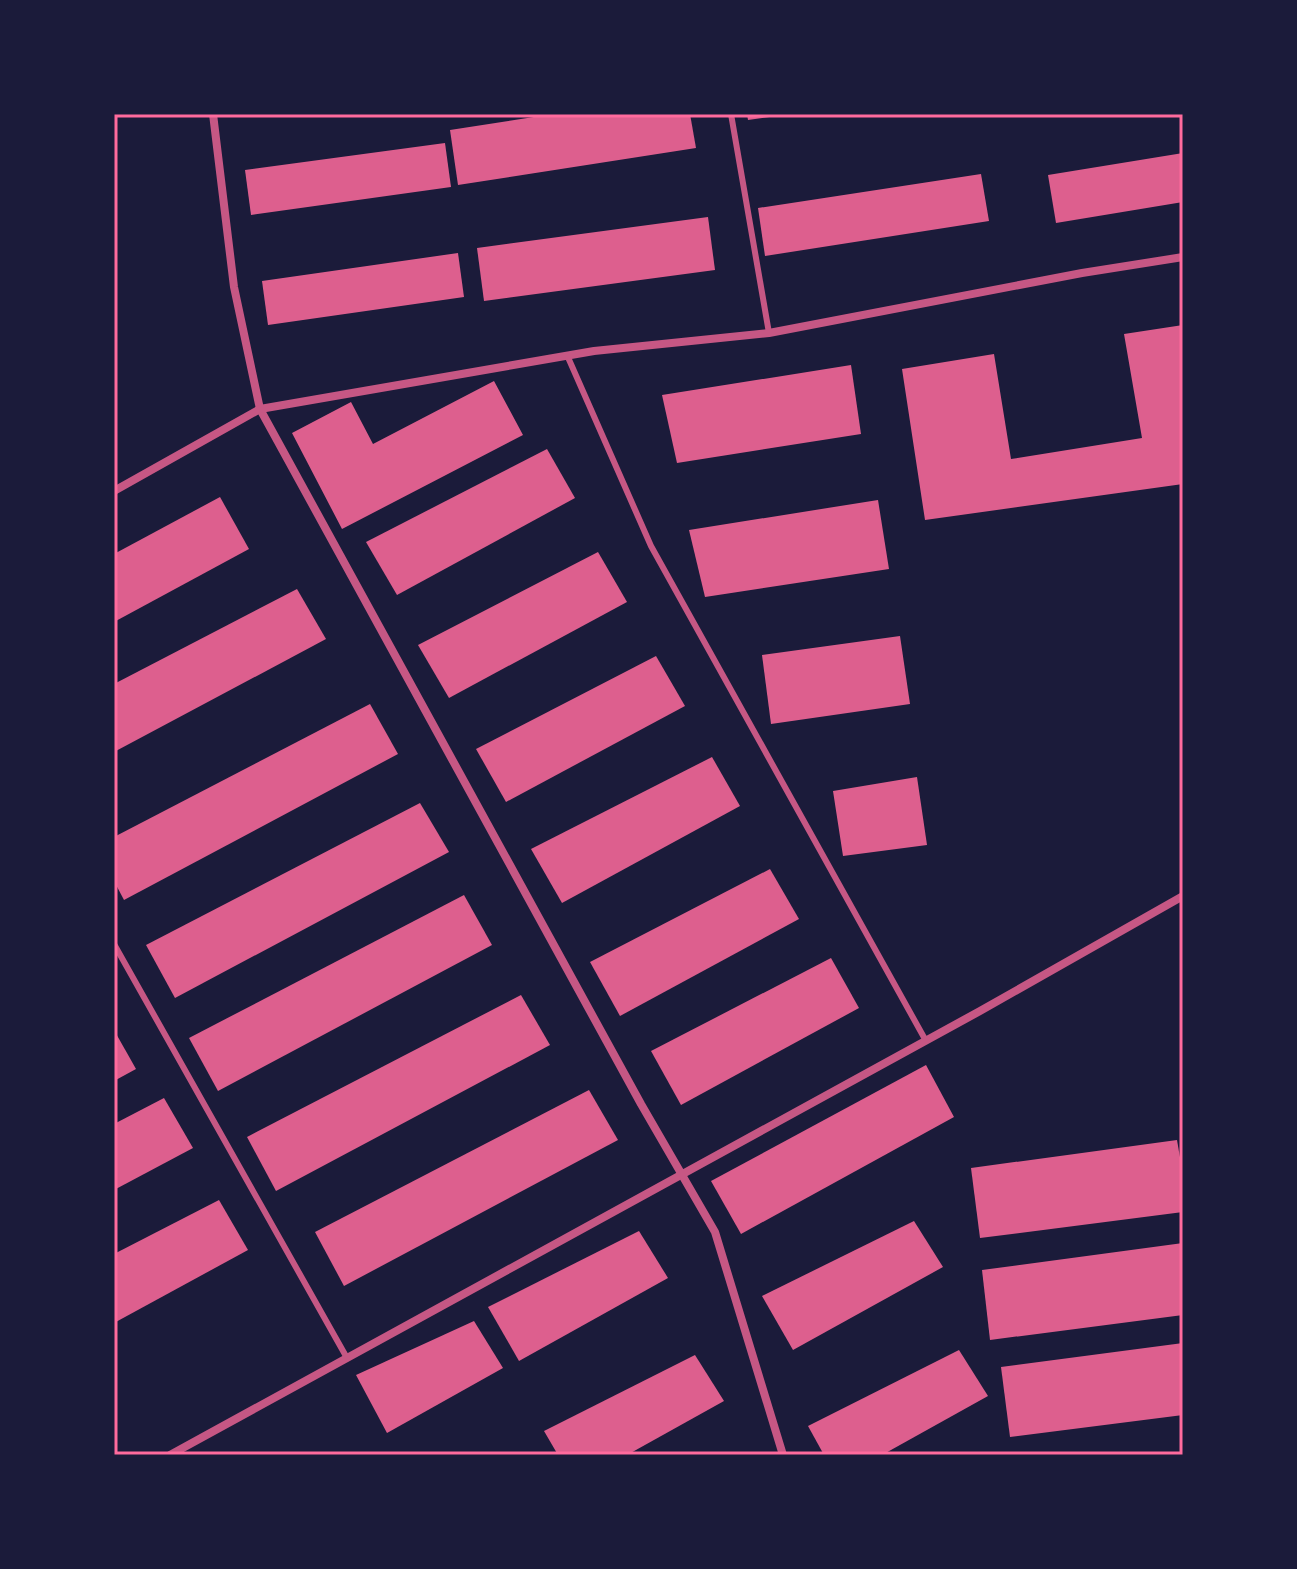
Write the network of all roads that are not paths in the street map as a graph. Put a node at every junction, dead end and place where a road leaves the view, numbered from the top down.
1 (213, 114) edge
2 (731, 114) edge
3 (1183, 257) edge
4 (769, 333) junction
5 (567, 355) junction
6 (260, 409) junction
7 (114, 491) edge
8 (1183, 896) edge
9 (114, 944) edge
10 (926, 1041) junction
11 (681, 1175) junction
12 (347, 1358) junction
13 (170, 1455) edge
14 (783, 1455) edge

1 - 6 street
2 - 4 lane
3 - 4 street
4 - 5 street
5 - 6 street
5 - 10 lane
6 - 7 street
6 - 11 street
8 - 10 street
9 - 12 lane
10 - 11 street
11 - 12 street
11 - 14 street
12 - 13 street

